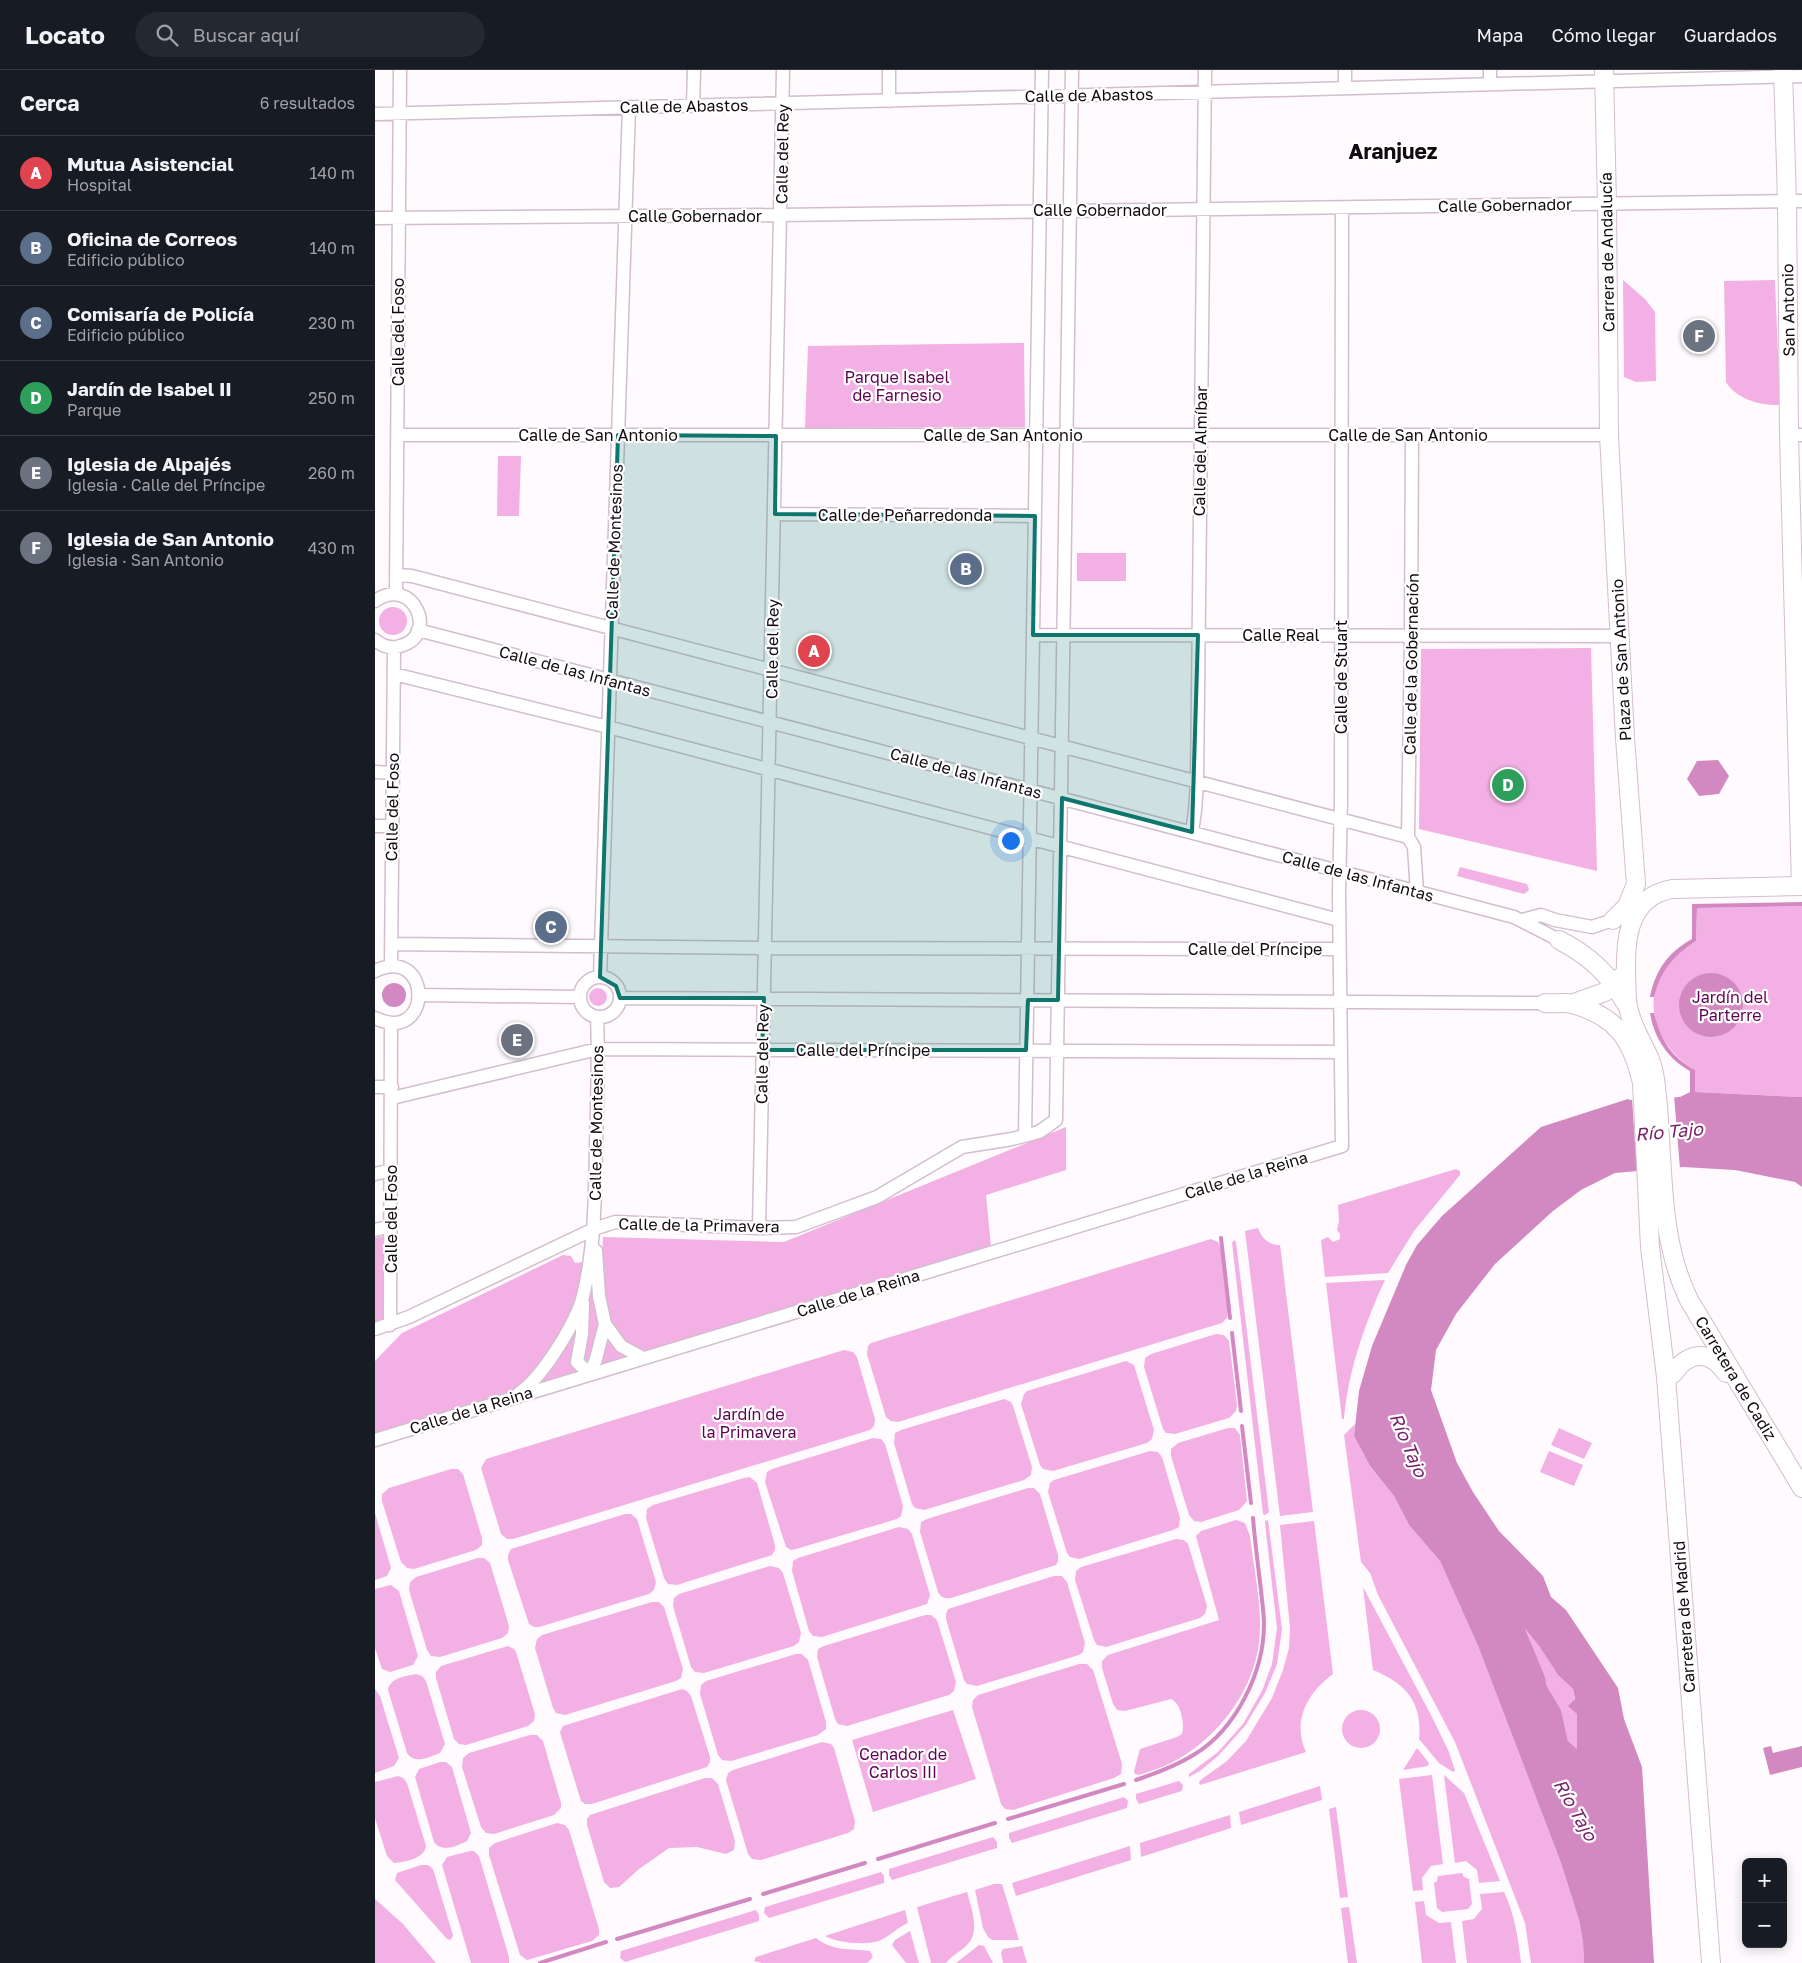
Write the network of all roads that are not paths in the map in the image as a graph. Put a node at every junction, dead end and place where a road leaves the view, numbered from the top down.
1 (399, 70) edge
2 (694, 70) edge
3 (783, 70) edge
4 (889, 70) edge
5 (1042, 70) edge
6 (1072, 70) edge
7 (1205, 70) edge
8 (1345, 70) edge
9 (1490, 70) edge
10 (1783, 73) edge
11 (1604, 76) edge
12 (1802, 76) edge
13 (1490, 84) junction
14 (1345, 88) junction
15 (1204, 92) junction
16 (1072, 96) junction
17 (1042, 97) junction
18 (889, 101) junction
19 (783, 103) junction
20 (693, 105) junction
21 (629, 107) junction
22 (399, 113) junction
23 (375, 114) edge
24 (1794, 201) edge
25 (1607, 204) junction
26 (1342, 208) junction
27 (1040, 210) junction
28 (1070, 210) junction
29 (1202, 210) junction
30 (781, 215) junction
31 (625, 216) junction
32 (399, 217) junction
33 (375, 218) edge
34 (397, 435) junction
35 (618, 435) junction
36 (1036, 435) junction
37 (1067, 435) junction
38 (1200, 435) junction
39 (1342, 435) junction
40 (1412, 435) junction
41 (1609, 435) junction
42 (1795, 435) edge
43 (776, 436) junction
44 (775, 514) junction
45 (1035, 516) junction
46 (397, 575) junction
47 (396, 594) junction
48 (375, 601) edge
49 (611, 627) junction
50 (418, 630) junction
51 (1033, 635) junction
52 (1064, 635) junction
53 (1198, 635) junction
54 (1341, 635) junction
55 (1411, 635) junction
56 (1619, 636) junction
57 (375, 640) edge
58 (394, 648) junction
59 (771, 670) junction
60 (394, 674) junction
61 (610, 680) junction
62 (771, 721) junction
63 (608, 727) junction
64 (1031, 739) junction
65 (1062, 747) junction
66 (769, 770) junction
67 (375, 772) edge
68 (393, 772) junction
69 (1197, 782) junction
70 (1031, 791) junction
71 (1061, 798) junction
72 (1340, 819) junction
73 (375, 826) edge
74 (392, 826) junction
75 (1192, 832) junction
76 (1408, 837) junction
77 (1030, 839) junction
78 (1060, 847) junction
79 (1339, 871) junction
80 (1801, 886) edge
81 (1417, 892) junction
82 (1636, 896) junction
83 (1518, 918) junction
84 (1339, 920) junction
85 (1613, 920) joint
86 (1559, 940) joint
87 (391, 944) junction
88 (601, 947) junction
89 (765, 948) junction
90 (1029, 948) junction
91 (1059, 948) junction
92 (1339, 949) junction
93 (391, 966) junction
94 (1626, 968) junction
95 (375, 971) edge
96 (600, 977) junction
97 (1615, 984) junction
98 (420, 995) junction
99 (579, 997) junction
100 (620, 998) junction
101 (764, 998) junction
102 (1027, 1000) junction
103 (1058, 1000) junction
104 (1340, 1002) junction
105 (1545, 1004) joint
106 (1571, 1004) junction
107 (1630, 1014) junction
108 (597, 1017) junction
109 (375, 1018) edge
110 (391, 1023) junction
111 (598, 1049) junction
112 (763, 1050) junction
113 (1027, 1050) junction
114 (1057, 1051) junction
115 (1341, 1052) junction
116 (375, 1087) edge
117 (392, 1092) junction
118 (1650, 1097) junction
119 (1025, 1136) junction
120 (1342, 1146) joint
121 (391, 1170) junction
122 (375, 1174) edge
123 (1658, 1224) junction
124 (391, 1226) junction
125 (759, 1228) junction
126 (594, 1229) junction
127 (375, 1230) edge
128 (583, 1298) junction
129 (390, 1324) junction
130 (605, 1324) junction
131 (375, 1329) edge
132 (643, 1358) junction
133 (590, 1374) junction
134 (1666, 1377) junction
135 (1739, 1380) junction
136 (511, 1398) junction
137 (375, 1440) edge
138 (1802, 1488) edge
139 (1711, 1963) edge

1 - 22 street, Calle del Foso
2 - 20 street
3 - 19 street, Calle del Rey
4 - 18 street
5 - 17 street
6 - 16 street
7 - 15 street, Calle del Almíbar
8 - 14 street
9 - 13 street
10 - 11 street, Calle de Abastos
10 - 12 street, Calle de Abastos
10 - 24 main road, San Antonio
11 - 13 street, Calle de Abastos
11 - 25 main road, Carrera de Andalucía
13 - 14 street, Calle de Abastos
14 - 15 street, Calle de Abastos
15 - 16 street, Calle de Abastos
15 - 29 street, Calle del Almíbar
16 - 17 street, Calle de Abastos
16 - 28 street
17 - 18 street, Calle de Abastos
17 - 27 street
18 - 19 street, Calle de Abastos
19 - 20 street, Calle de Abastos
19 - 30 street, Calle del Rey
20 - 21 street, Calle de Abastos
21 - 22 street, Calle de Abastos
21 - 31 street, Calle de Montesinos
22 - 23 street, Calle de Abastos
22 - 32 street, Calle del Foso
24 - 25 street, Calle Gobernador
24 - 42 main road, San Antonio
25 - 26 street, Calle Gobernador
25 - 41 main road, Carrera de Andalucía
26 - 29 street, Calle Gobernador
26 - 39 street, Calle de Stuart
27 - 28 street, Calle Gobernador
27 - 30 street, Calle Gobernador
27 - 36 street
28 - 29 street, Calle Gobernador
28 - 37 street
29 - 38 street, Calle del Almíbar
30 - 31 street, Calle Gobernador
30 - 43 street, Calle del Rey
31 - 32 street, Calle Gobernador
31 - 35 street, Calle de Montesinos
32 - 33 street, Calle Gobernador
32 - 34 street, Calle del Foso
34 - 35 street, Calle de San Antonio
34 - 46 street, Calle del Foso
35 - 43 street, Calle de San Antonio
35 - 49 street, Calle de Montesinos
36 - 37 street, Calle de San Antonio
36 - 43 street, Calle de San Antonio
36 - 45 street
37 - 38 street, Calle de San Antonio
37 - 52 street
38 - 39 street, Calle de San Antonio
38 - 53 street, Calle del Almíbar
39 - 40 street, Calle de San Antonio
39 - 54 street, Calle de Stuart
40 - 41 street, Calle de San Antonio
40 - 55 street, Calle de la Gobernación
41 - 56 main road, Plaza de San Antonio
42 - 80 main road
43 - 44 street, Calle del Rey
44 - 45 street, Calle de Peñarredonda
44 - 59 street, Calle del Rey
45 - 51 street
46 - 47 street, Calle del Foso
46 - 49 street
47 - 48 street
47 - 50 street
49 - 59 street
49 - 61 street, Calle de Montesinos
50 - 58 street
50 - 61 street, Calle de las Infantas
51 - 52 street, Calle Real
51 - 64 street
52 - 53 street, Calle Real
52 - 65 street
53 - 54 street, Calle Real
53 - 69 street, Calle del Almíbar
54 - 55 street, Calle Real
54 - 72 street, Calle de Stuart
55 - 56 street, Calle Real
55 - 76 street, Calle de la Gobernación
56 - 82 main road, Plaza de San Antonio
57 - 58 street
58 - 60 street, Calle del Foso
59 - 62 street, Calle del Rey
59 - 64 street
60 - 63 street
60 - 68 street, Calle del Foso
61 - 62 street, Calle de las Infantas
61 - 63 street, Calle de Montesinos
62 - 66 street, Calle del Rey
62 - 70 street, Calle de las Infantas
63 - 66 street
63 - 88 street, Calle de Montesinos
64 - 65 street
64 - 70 street
65 - 69 street
65 - 71 street
66 - 77 street
66 - 89 street, Calle del Rey
67 - 68 street
68 - 74 street, Calle del Foso
69 - 72 street
69 - 75 street, Calle del Almíbar
70 - 71 street, Calle de las Infantas
70 - 77 street
71 - 75 street, Calle de las Infantas
71 - 78 street
72 - 76 street
72 - 79 street, Calle de Stuart
73 - 74 street
74 - 87 street, Calle del Foso
75 - 79 street, Calle de las Infantas
76 - 81 street, Calle de la Gobernación
77 - 78 street
77 - 90 street
78 - 84 street
78 - 91 street
79 - 81 street, Calle de las Infantas
79 - 84 street, Calle de Stuart
80 - 82 main road
81 - 83 street, Calle de las Infantas
82 - 85 main road
82 - 94 main road
83 - 85 street
83 - 86 street
84 - 92 street, Calle de Stuart
86 - 97 main road
87 - 88 street, Calle del Príncipe
87 - 93 street, Calle del Foso
88 - 89 street, Calle del Príncipe
88 - 96 street, Calle de Montesinos
89 - 90 street, Calle del Príncipe
89 - 101 street, Calle del Rey
90 - 91 street, Calle del Príncipe
90 - 102 street
91 - 92 street, Calle del Príncipe
91 - 103 street
92 - 104 street, Calle de Stuart
93 - 95 street
93 - 98 street
94 - 97 main road
94 - 107 main road
96 - 99 street
96 - 100 street
97 - 106 main road
97 - 107 main road
98 - 99 street
98 - 110 street
99 - 108 street
100 - 101 street
100 - 108 street
101 - 102 street
101 - 112 street, Calle del Rey
102 - 103 street
102 - 113 street
103 - 104 street
103 - 114 street
104 - 105 street
104 - 115 street, Calle de Stuart
105 - 106 main road
106 - 118 main road
107 - 118 main road
108 - 111 street, Calle de Montesinos
109 - 110 street
110 - 117 street, Calle del Foso
111 - 112 street, Calle del Príncipe
111 - 117 street, Calle del Príncipe
111 - 126 street, Calle de Montesinos
112 - 113 street, Calle del Príncipe
112 - 125 street, Calle del Rey
113 - 114 street, Calle del Príncipe
113 - 119 street
114 - 115 street, Calle del Príncipe
114 - 119 street, Calle de la Primavera
115 - 120 street, Calle de Stuart
116 - 117 street, Calle del Príncipe
117 - 121 street, Calle del Foso
118 - 123 main road
119 - 125 street, Calle de la Primavera
120 - 132 street, Calle de la Reina
121 - 122 street
121 - 124 street, Calle del Foso
123 - 134 main road, Carretera de Madrid
123 - 135 main road, Carretera de Cadiz
124 - 127 street
124 - 129 street, Calle del Foso
125 - 126 street, Calle de la Primavera
126 - 128 street, Calle de Montesinos
126 - 129 street, Calle de la Primavera
126 - 130 street, Calle de Montesinos
128 - 133 street, Calle de Montesinos
128 - 136 street, Calle de Montesinos
129 - 131 street, Calle de la Primavera
130 - 132 street, Calle de Montesinos
130 - 133 street, Calle de Montesinos
132 - 133 street, Calle de la Reina
133 - 136 street, Calle de la Reina
134 - 135 main road
134 - 139 main road, Carretera de Madrid
135 - 138 main road, Carretera de Cadiz
136 - 137 street, Calle de la Reina

